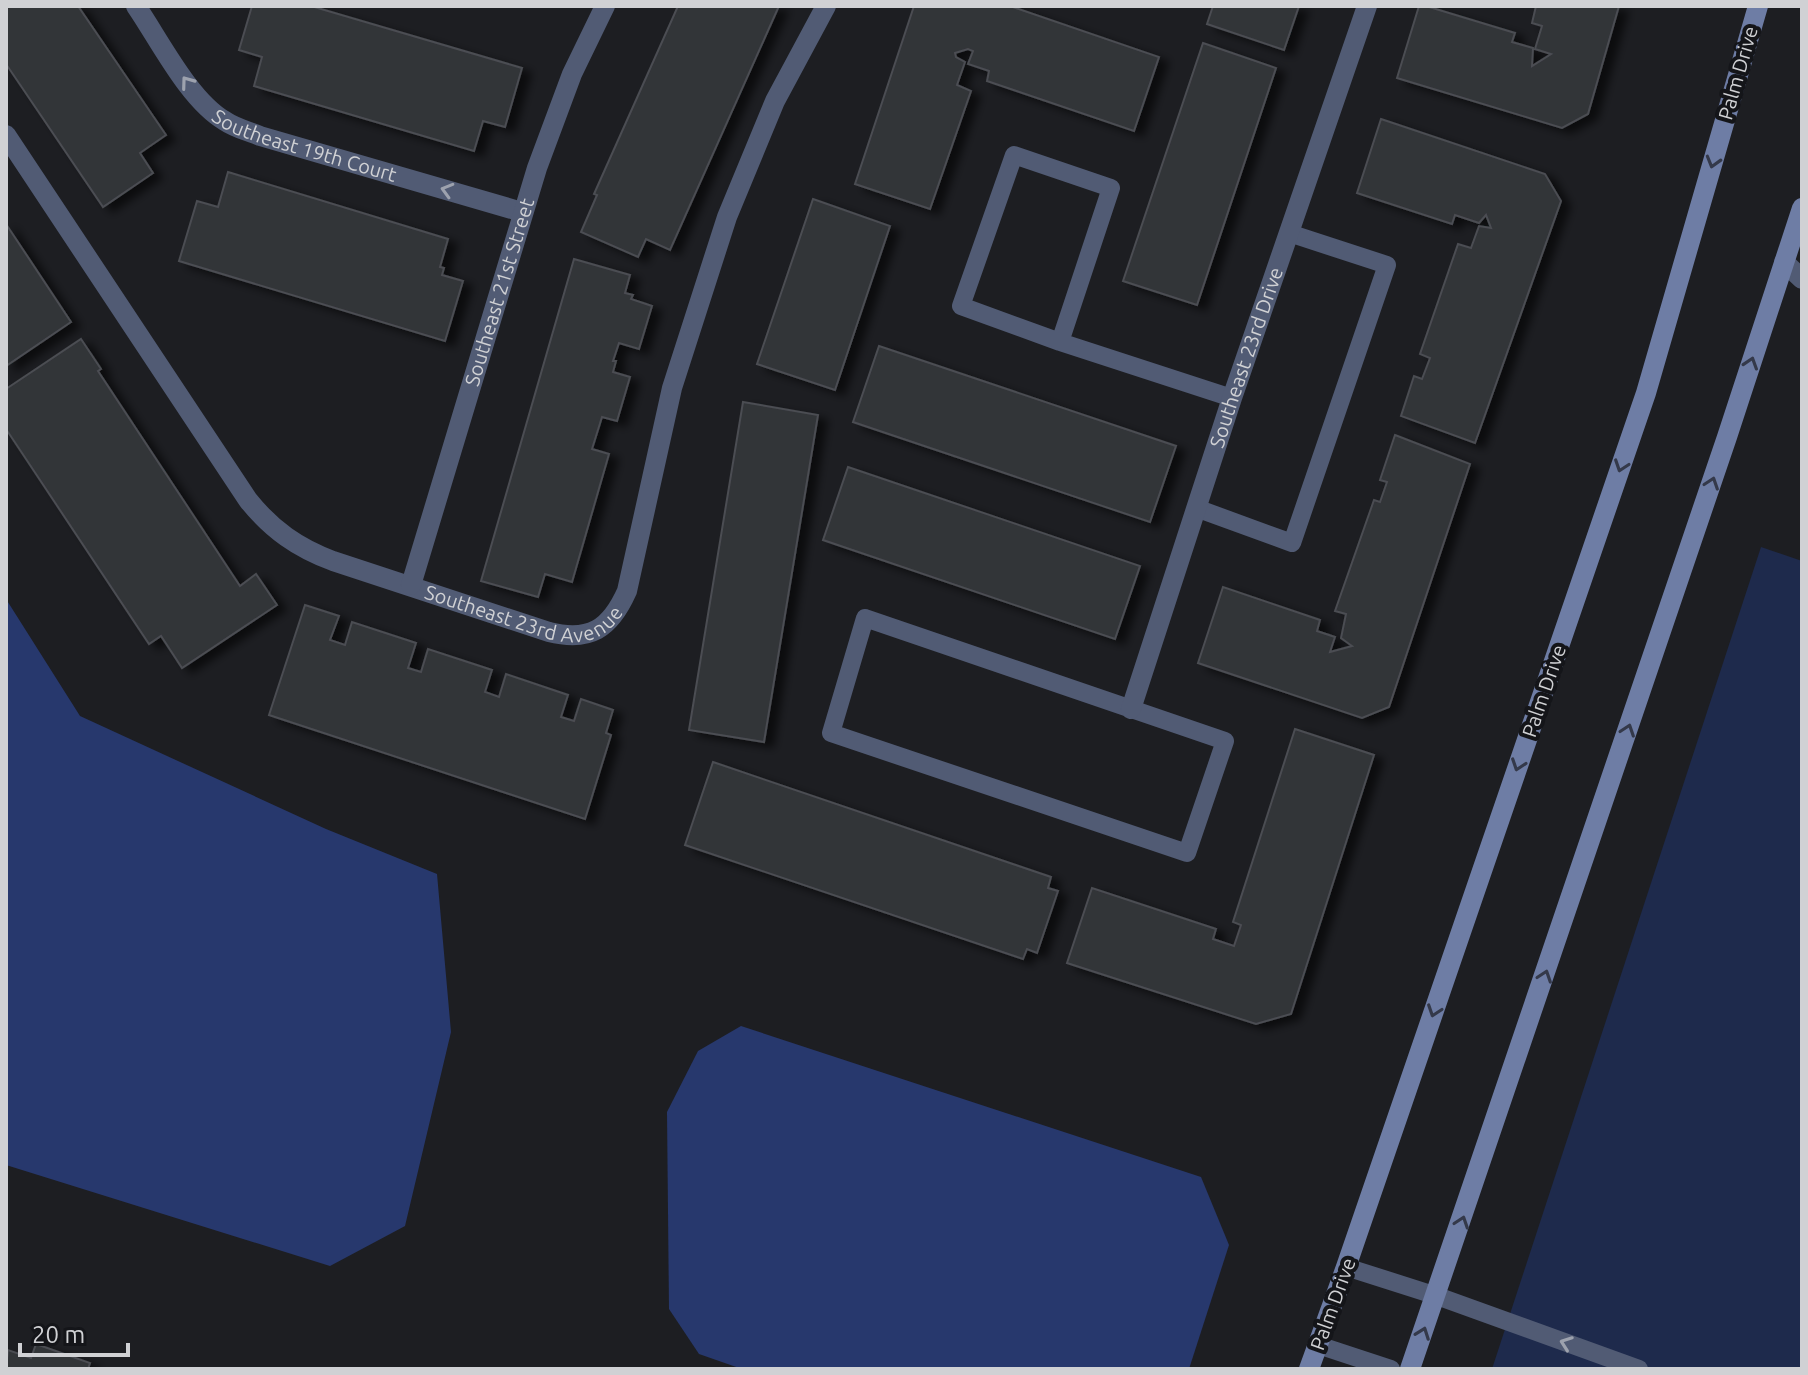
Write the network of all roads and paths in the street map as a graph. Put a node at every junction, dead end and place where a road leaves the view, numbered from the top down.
1 (136, 6) edge
2 (605, 6) edge
3 (826, 6) edge
4 (1367, 6) edge
5 (1758, 6) edge
6 (6, 135) edge
7 (1802, 208) edge
8 (522, 212) junction
9 (1289, 233) junction
10 (1784, 262) junction
11 (1802, 279) edge
12 (1060, 342) junction
13 (1232, 398) junction
14 (1196, 508) junction
15 (411, 585) junction
16 (1131, 709) junction
17 (1346, 1267) junction
18 (1437, 1296) junction
19 (1318, 1345) junction
20 (1309, 1369) edge
21 (1391, 1369) edge
22 (1410, 1369) edge
23 (1639, 1369) edge

8 -> 1 street, Southeast 19th Court
2 - 8 street, Southeast 21st Street
3 - 15 street, Southeast 23rd Avenue
4 - 9 street, Southeast 23rd Drive
5 -> 17 main road, Palm Drive
6 - 15 street, Southeast 23rd Avenue
7 - 10 main road
8 - 15 street, Southeast 21st Street
9 - 13 street, Southeast 23rd Drive
9 - 14 lane
10 - 11 street
18 -> 10 main road
12 - 12 lane
12 - 13 lane
13 - 14 street, Southeast 23rd Drive
14 - 16 street, Southeast 23rd Drive
16 - 16 lane
17 - 18 lane
17 - 19 main road, Palm Drive
22 -> 18 main road
23 -> 18 lane
19 - 20 main road, Palm Drive
19 - 21 lane

